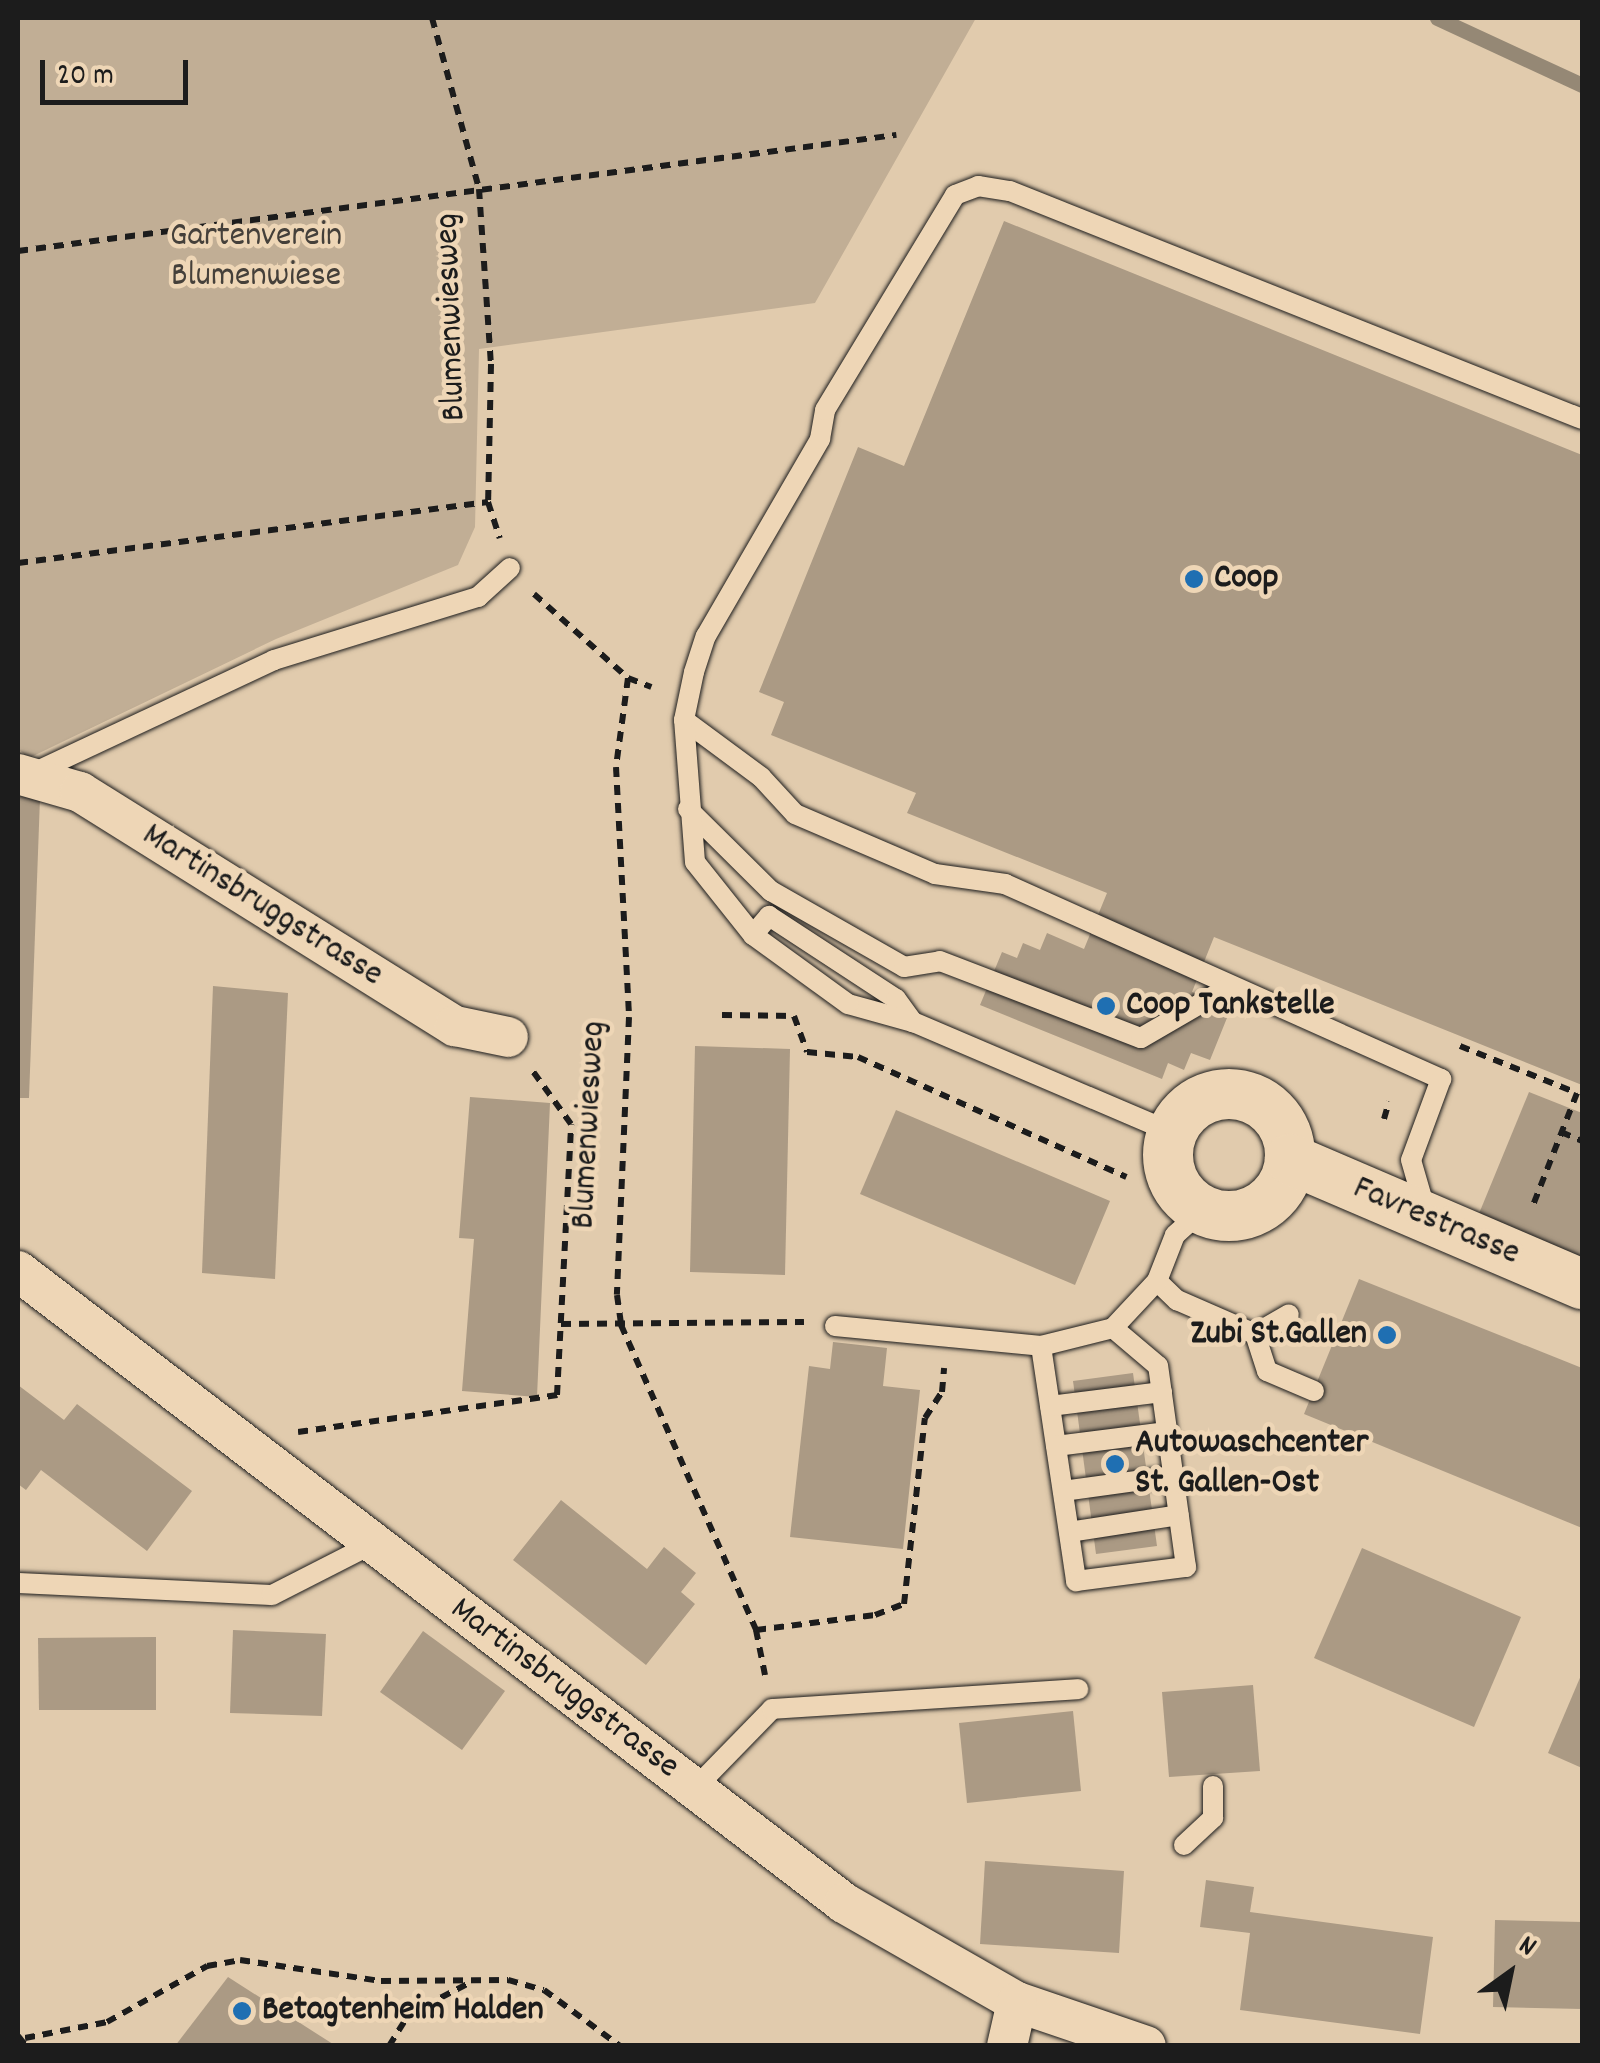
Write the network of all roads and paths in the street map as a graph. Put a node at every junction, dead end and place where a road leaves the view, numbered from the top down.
1 (432, 18) edge
2 (896, 135) dead end
3 (479, 189) junction
4 (18, 251) edge
5 (1582, 419) edge
6 (488, 502) junction
7 (18, 564) edge
8 (510, 568) junction
9 (628, 678) junction
10 (651, 687) dead end
11 (684, 720) junction
12 (23, 774) edge
13 (688, 809) junction
14 (753, 935) junction
15 (904, 967) junction
16 (1229, 988) junction
17 (896, 1000) junction
18 (722, 1015) dead end
19 (912, 1022) junction
20 (508, 1037) joint
21 (1454, 1044) dead end
22 (1171, 1132) junction
23 (1561, 1132) junction
24 (1582, 1141) edge
25 (1290, 1159) junction
26 (1126, 1177) dead end
27 (1532, 1208) dead end
28 (1202, 1211) junction
29 (1428, 1217) junction
30 (18, 1271) edge
31 (1157, 1281) junction
32 (1582, 1284) edge
33 (1289, 1314) dead end
34 (561, 1324) junction
35 (622, 1325) junction
36 (835, 1326) joint
37 (1112, 1328) junction
38 (1255, 1334) junction
39 (946, 1337) junction
40 (1041, 1346) junction
41 (1314, 1391) dead end
42 (1162, 1392) junction
43 (1050, 1406) junction
44 (1167, 1432) junction
45 (292, 1438) dead end
46 (1056, 1446) junction
47 (1173, 1476) junction
48 (1064, 1491) junction
49 (1179, 1515) junction
50 (1069, 1532) junction
51 (372, 1544) junction
52 (18, 1583) edge
53 (756, 1630) junction
54 (1078, 1688) dead end
55 (772, 1709) junction
56 (1213, 1786) dead end
57 (695, 1788) junction
58 (1184, 1845) dead end
59 (475, 1980) junction
60 (1017, 2002) junction
61 (23, 2040) edge
62 (389, 2046) edge
63 (620, 2046) edge
64 (1007, 2046) edge
65 (1146, 2046) edge

1 - 3 path, Blumenwiesweg
2 - 3 path, Blumenwiesweg
3 - 4 path, Blumenwiesweg
3 - 6 path, Blumenwiesweg
5 - 11 lane
6 - 7 path
6 - 8 path, Blumenwiesweg
8 - 9 path, Blumenwiesweg
8 - 12 lane
9 - 10 path
9 - 35 path, Blumenwiesweg
11 - 13 lane
11 - 16 lane
12 - 20 street, Martinsbruggstrasse
13 - 14 lane
13 - 15 lane
14 - 17 lane
14 - 19 lane
15 - 16 lane
15 - 17 lane
16 - 29 lane
17 - 19 lane
18 - 26 path
19 - 22 lane
20 - 34 path
21 - 23 path
22 - 25 street
22 - 28 street
23 - 24 path
23 - 27 path
25 - 28 street
25 - 29 street, Favrestrasse
28 - 31 lane
29 - 32 street, Favrestrasse
30 - 51 street, Martinsbruggstrasse
31 - 37 lane
31 - 38 lane
33 - 38 lane
34 - 35 path
34 - 45 path
35 - 36 path
35 - 53 path, Blumenwiesweg
36 - 39 lane
37 - 40 lane
37 - 42 lane
38 - 41 lane
39 - 40 lane
39 - 53 path
40 - 43 lane
42 - 43 lane
42 - 44 lane
43 - 46 lane
44 - 46 lane
44 - 47 lane
46 - 48 lane
47 - 48 lane
47 - 49 lane
48 - 50 lane
49 - 50 lane
49 - 50 lane
51 - 52 lane
51 - 57 street, Martinsbruggstrasse
53 - 55 path, Blumenwiesweg
54 - 55 lane
55 - 57 lane
56 - 58 lane
57 - 60 street, Martinsbruggstrasse
59 - 61 path
59 - 62 path
59 - 63 path
60 - 64 street
60 - 65 street, Martinsbruggstrasse

